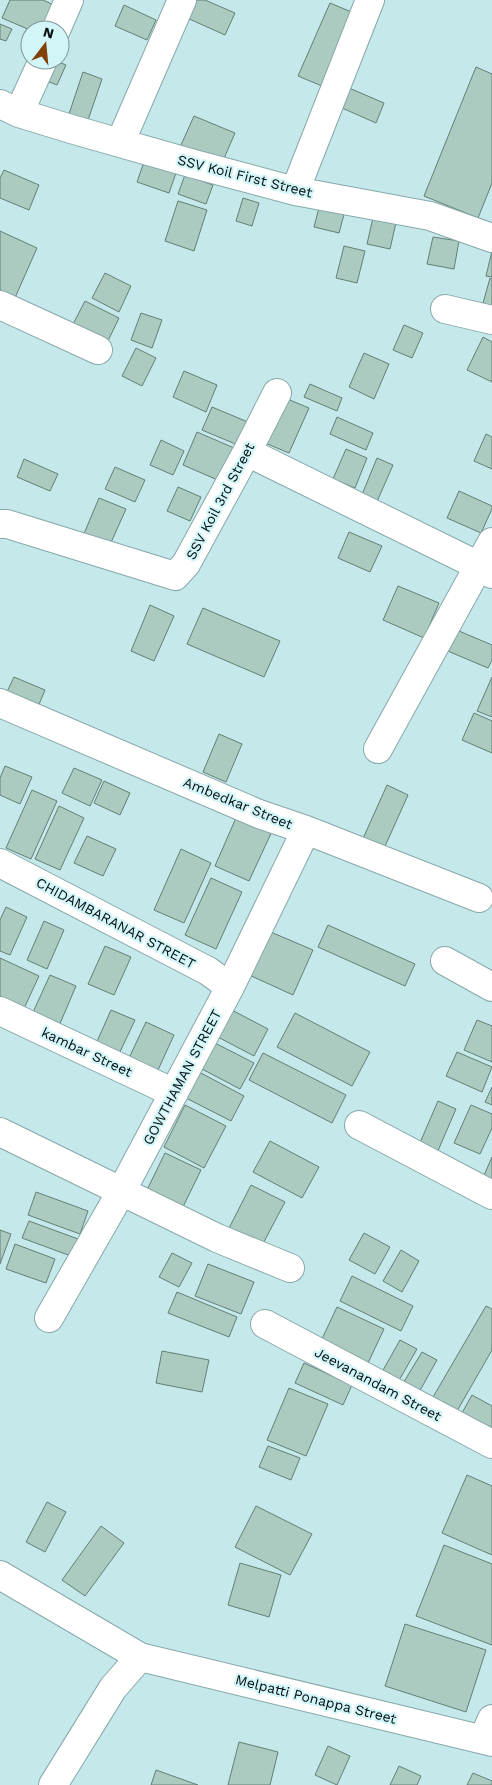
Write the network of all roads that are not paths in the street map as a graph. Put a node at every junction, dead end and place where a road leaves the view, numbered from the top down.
1 (69, 0) edge
2 (182, 0) edge
3 (370, 0) edge
4 (60, 20) edge
5 (36, 70) edge
6 (10, 108) edge
7 (120, 144) junction
8 (295, 191) junction
9 (492, 238) edge
10 (0, 305) edge
11 (445, 309) dead end
12 (492, 320) edge
13 (98, 350) dead end
14 (277, 393) dead end
15 (247, 452) junction
16 (0, 524) edge
17 (492, 542) edge
18 (486, 570) edge
19 (0, 703) edge
20 (378, 749) dead end
21 (306, 830) junction
22 (0, 863) edge
23 (479, 898) dead end
24 (445, 961) dead end
25 (230, 987) junction
26 (492, 987) edge
27 (0, 1011) edge
28 (174, 1093) junction
29 (359, 1126) dead end
30 (0, 1132) edge
31 (121, 1192) junction
32 (492, 1195) edge
33 (290, 1268) dead end
34 (49, 1318) dead end
35 (265, 1324) dead end
36 (492, 1444) edge
37 (0, 1575) edge
38 (140, 1657) junction
39 (489, 1734) edge
40 (53, 1785) edge

1 - 4 street
2 - 7 street
3 - 8 street
5 - 6 street
6 - 7 street, SSV Koil First Street
7 - 8 street, SSV Koil First Street
8 - 9 street, SSV Koil First Street
10 - 13 street
11 - 12 street
14 - 15 street, SSV Koil 3rd Street
15 - 16 street, SSV Koil 3rd Street
15 - 18 street
17 - 18 street
18 - 20 street
19 - 21 street, Ambedkar Street
21 - 23 street, Ambedkar Street
21 - 25 street, GOWTHAMAN STREET
22 - 25 street, CHIDAMBARANAR STREET
24 - 26 street
25 - 28 street, GOWTHAMAN STREET
27 - 28 street, kambar Street
28 - 31 street, GOWTHAMAN STREET
29 - 32 street
30 - 31 street
31 - 33 street
31 - 34 street, GOWTHAMAN STREET
35 - 36 street, Jeevanandam Street
37 - 38 street, Melpatti Ponappa Street
38 - 39 street, Melpatti Ponappa Street
38 - 40 street

